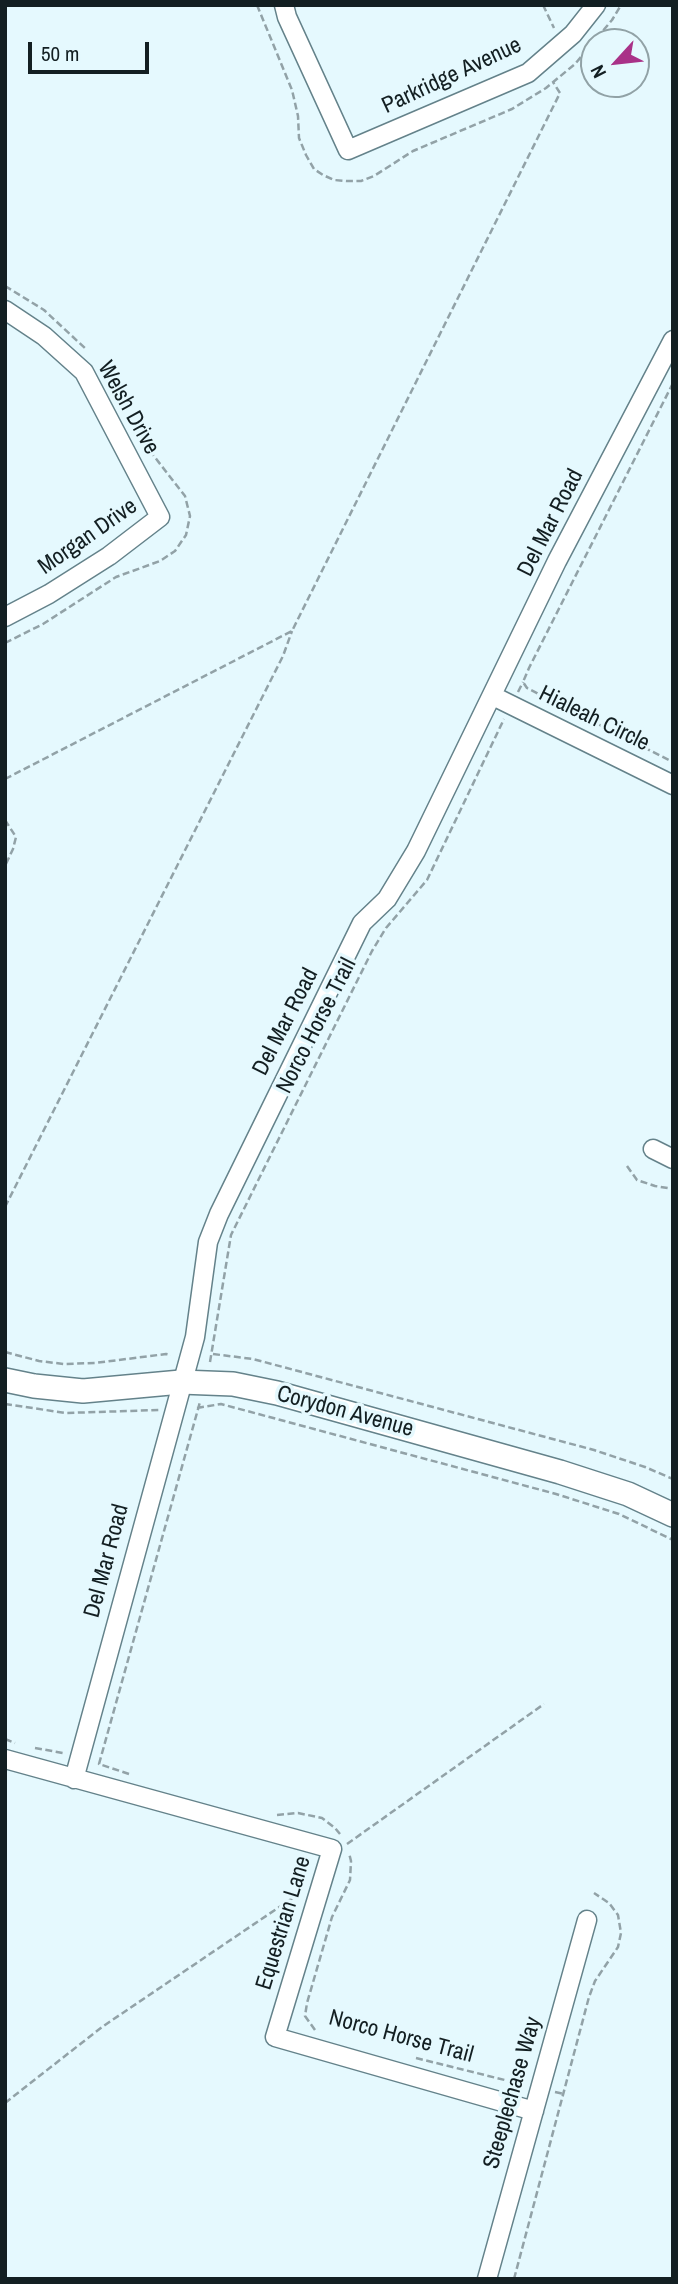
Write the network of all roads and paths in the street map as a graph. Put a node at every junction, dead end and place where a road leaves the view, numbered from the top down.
1 (284, 5) edge
2 (596, 5) edge
3 (553, 82) dead end
4 (5, 286) edge
5 (5, 310) edge
6 (673, 340) edge
7 (88, 351) dead end
8 (101, 367) dead end
9 (673, 383) edge
10 (160, 517) joint
11 (5, 617) edge
12 (292, 631) junction
13 (5, 643) edge
14 (523, 682) junction
15 (493, 696) junction
16 (511, 705) junction
17 (673, 762) edge
18 (5, 779) edge
19 (673, 785) edge
20 (5, 820) edge
21 (5, 866) edge
22 (653, 1149) dead end
23 (673, 1159) edge
24 (627, 1166) dead end
25 (673, 1189) edge
26 (5, 1207) edge
27 (5, 1380) edge
28 (181, 1382) junction
29 (208, 1383) junction
30 (5, 1404) edge
31 (198, 1408) junction
32 (174, 1409) junction
33 (673, 1515) edge
34 (673, 1540) edge
35 (544, 1704) dead end
36 (5, 1739) edge
37 (18, 1744) dead end
38 (28, 1747) dead end
39 (5, 1759) edge
40 (79, 1759) junction
41 (99, 1764) junction
42 (134, 1776) dead end
43 (74, 1779) junction
44 (270, 1814) dead end
45 (347, 1844) junction
46 (323, 1877) junction
47 (594, 1893) dead end
48 (587, 1920) dead end
49 (322, 2035) dead end
50 (416, 2058) dead end
51 (540, 2089) junction
52 (564, 2094) junction
53 (5, 2102) edge
54 (534, 2112) junction
55 (486, 2279) edge
56 (514, 2279) edge

1 - 2 street, Parkridge Avenue
3 - 12 path
4 - 7 path
5 - 10 street, Welsh Drive
6 - 15 street, Del Mar Road
8 - 13 path
9 - 14 path, Norco Horse Trail
10 - 11 street, Morgan Drive
12 - 18 path
12 - 26 path
14 - 16 path, Norco Horse Trail
14 - 17 path
15 - 16 street, Hialeah Circle
15 - 28 street, Del Mar Road
16 - 19 street, Hialeah Circle
16 - 29 path, Norco Horse Trail
20 - 21 path
22 - 23 street
24 - 25 path
27 - 28 main road, Corydon Avenue
28 - 29 main road, Corydon Avenue
28 - 32 street, Del Mar Road
29 - 31 path, Norco Horse Trail
29 - 33 main road, Corydon Avenue
30 - 32 path
31 - 32 path
31 - 34 path
31 - 41 path, Norco Horse Trail
32 - 40 street, Del Mar Road
35 - 45 path
36 - 37 path
38 - 40 path
39 - 43 street, Equestrian Lane
40 - 41 path
40 - 43 street, Del Mar Road
41 - 42 path
43 - 46 street, Equestrian Lane
44 - 45 path
45 - 49 path, Norco Horse Trail
46 - 53 path
46 - 54 street, Equestrian Lane
47 - 52 path
48 - 51 street, Steeplechase Way
50 - 51 path, Norco Horse Trail
51 - 52 path, Norco Horse Trail
51 - 54 street, Steeplechase Way
52 - 56 path
54 - 55 street, Steeplechase Way

